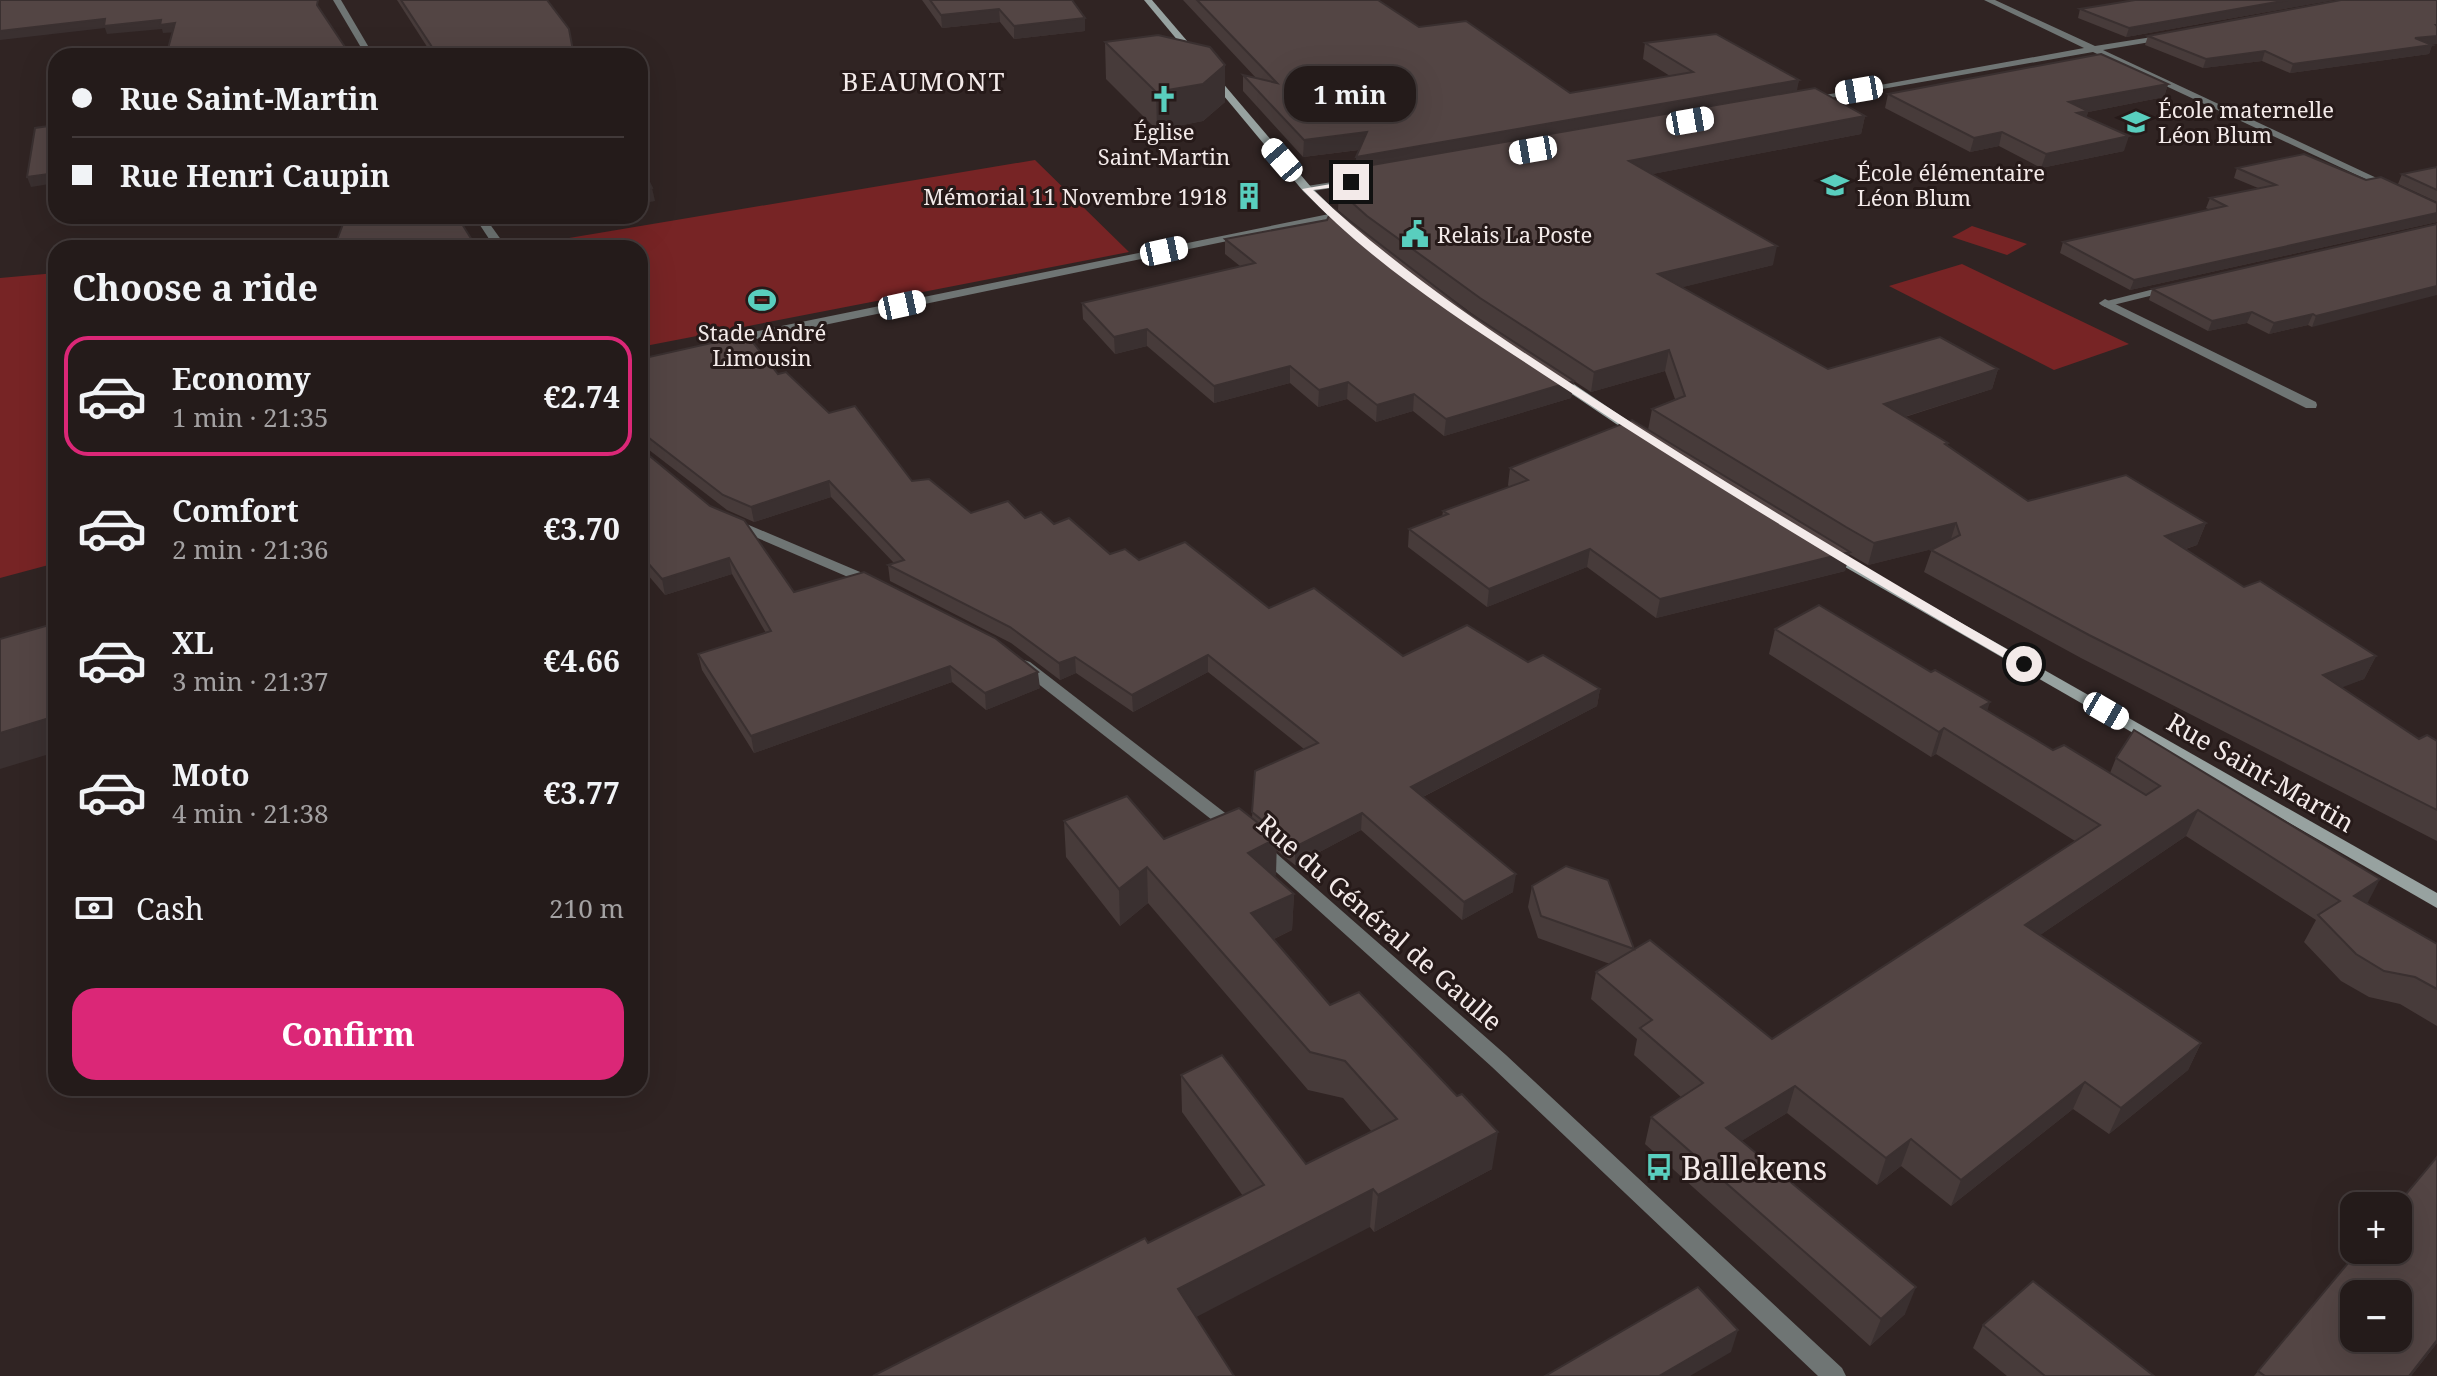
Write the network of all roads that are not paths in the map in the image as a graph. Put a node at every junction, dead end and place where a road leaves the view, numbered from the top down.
1 (337, 0) edge
2 (1148, 0) edge
3 (1988, 0) edge
4 (2184, 33) edge
5 (365, 48) edge
6 (2094, 49) junction
7 (1799, 101) edge
8 (1377, 178) edge
9 (1307, 189) junction
10 (2403, 193) edge
11 (1334, 216) junction
12 (1360, 239) edge
13 (2180, 286) edge
14 (718, 343) edge
15 (1537, 366) edge
16 (2311, 405) dead end
17 (1653, 443) edge
18 (720, 516) edge
19 (1822, 547) edge
20 (890, 590) edge
21 (1004, 649) edge
22 (2437, 901) edge
23 (1834, 1376) edge

1 - 5 street
2 - 9 main road
3 - 6 street
4 - 6 street
6 - 7 street
6 - 10 street
8 - 9 street
9 - 11 main road
11 - 12 main road
11 - 14 street
13 - 16 street
15 - 17 main road
18 - 20 street
19 - 22 main road, Rue Saint-Martin
21 - 23 street, Rue du Général de Gaulle

